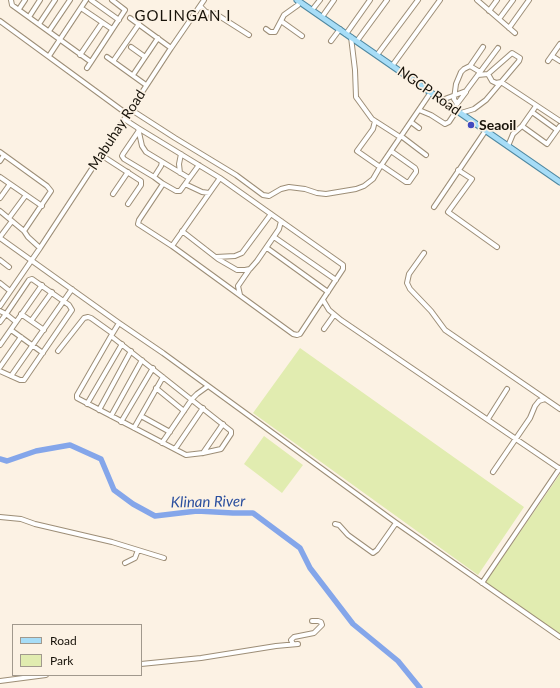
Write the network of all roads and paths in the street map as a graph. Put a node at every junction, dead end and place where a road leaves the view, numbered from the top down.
1 (11, 0) edge
2 (25, 0) edge
3 (40, 0) edge
4 (55, 0) edge
5 (70, 0) edge
6 (86, 0) edge
7 (91, 0) edge
8 (112, 0) edge
9 (204, 0) edge
10 (320, 0) edge
11 (334, 0) edge
12 (370, 0) edge
13 (387, 0) edge
14 (418, 0) edge
15 (440, 0) edge
16 (477, 0) edge
17 (497, 0) edge
18 (513, 0) edge
19 (529, 0) edge
20 (301, 1) edge
21 (200, 6) junction
22 (81, 8) junction
23 (19, 9) junction
24 (312, 10) junction
25 (489, 11) junction
26 (206, 12) junction
27 (29, 16) junction
28 (322, 17) junction
29 (130, 18) dead end
30 (206, 18) dead end
31 (499, 19) junction
32 (119, 20) junction
33 (0, 21) edge
34 (281, 21) junction
35 (102, 23) junction
36 (39, 24) junction
37 (139, 24) junction
38 (509, 28) junction
39 (112, 29) junction
40 (266, 29) dead end
41 (340, 29) junction
42 (49, 31) junction
43 (515, 33) dead end
44 (346, 34) junction
45 (249, 35) dead end
46 (302, 36) dead end
47 (351, 37) junction
48 (158, 38) junction
49 (60, 39) junction
50 (330, 41) dead end
51 (357, 41) junction
52 (560, 44) edge
53 (131, 47) dead end
54 (483, 47) dead end
55 (171, 48) junction
56 (498, 48) dead end
57 (80, 54) junction
58 (377, 55) junction
59 (49, 56) junction
60 (107, 56) dead end
61 (552, 56) junction
62 (145, 57) junction
63 (114, 60) junction
64 (548, 61) dead end
65 (560, 61) edge
66 (91, 62) junction
67 (392, 66) junction
68 (470, 66) junction
69 (87, 68) dead end
70 (479, 74) junction
71 (488, 74) junction
72 (133, 75) junction
73 (501, 82) junction
74 (496, 83) junction
75 (146, 85) junction
76 (496, 88) junction
77 (466, 91) junction
78 (431, 92) junction
79 (454, 95) junction
80 (442, 100) junction
81 (536, 106) junction
82 (130, 109) junction
83 (457, 109) junction
84 (419, 110) junction
85 (532, 112) junction
86 (127, 114) junction
87 (124, 119) junction
88 (559, 119) edge
89 (375, 121) junction
90 (410, 122) junction
91 (522, 126) junction
92 (419, 128) dead end
93 (559, 128) edge
94 (138, 130) junction
95 (486, 130) junction
96 (400, 137) junction
97 (508, 146) junction
98 (391, 151) junction
99 (2, 153) edge
100 (182, 154) junction
101 (100, 155) junction
102 (426, 155) dead end
103 (0, 161) edge
104 (162, 162) junction
105 (199, 165) junction
106 (380, 166) junction
107 (458, 170) junction
108 (128, 172) junction
109 (180, 173) junction
110 (0, 177) edge
111 (154, 177) junction
112 (189, 178) junction
113 (220, 178) junction
114 (560, 182) edge
115 (162, 183) junction
116 (10, 184) junction
117 (185, 184) junction
118 (209, 193) junction
119 (113, 194) dead end
120 (26, 195) junction
121 (0, 198) edge
122 (128, 204) dead end
123 (42, 206) junction
124 (434, 206) dead end
125 (0, 211) edge
126 (271, 214) junction
127 (11, 219) junction
128 (281, 221) junction
129 (24, 231) junction
130 (182, 231) junction
131 (274, 237) junction
132 (0, 238) edge
133 (172, 246) junction
134 (497, 247) dead end
135 (40, 248) junction
136 (267, 248) junction
137 (424, 253) dead end
138 (216, 257) junction
139 (0, 260) edge
140 (31, 260) junction
141 (9, 267) dead end
142 (249, 269) junction
143 (336, 280) junction
144 (0, 283) edge
145 (42, 285) junction
146 (72, 289) junction
147 (10, 291) junction
148 (52, 292) junction
149 (328, 292) junction
150 (240, 295) junction
151 (323, 300) junction
152 (64, 301) junction
153 (0, 306) edge
154 (0, 311) edge
155 (6, 314) junction
156 (21, 314) junction
157 (334, 314) junction
158 (31, 321) junction
159 (0, 322) edge
160 (16, 322) junction
161 (119, 323) junction
162 (324, 329) dead end
163 (11, 330) junction
164 (44, 330) junction
165 (112, 334) junction
166 (21, 337) junction
167 (122, 344) junction
168 (0, 345) edge
169 (33, 346) junction
170 (131, 351) junction
171 (58, 352) dead end
172 (43, 353) junction
173 (142, 360) junction
174 (0, 367) edge
175 (153, 368) junction
176 (0, 371) edge
177 (11, 376) junction
178 (164, 376) junction
179 (208, 386) junction
180 (156, 388) junction
181 (507, 389) dead end
182 (545, 399) junction
183 (192, 400) junction
184 (87, 404) junction
185 (203, 408) junction
186 (560, 409) edge
187 (99, 410) junction
188 (184, 411) junction
189 (111, 416) junction
190 (141, 416) junction
191 (488, 419) junction
192 (121, 422) junction
193 (223, 424) junction
194 (134, 428) junction
195 (170, 432) junction
196 (516, 439) junction
197 (162, 443) junction
198 (175, 449) junction
199 (203, 453) junction
200 (560, 469) edge
201 (493, 472) dead end
202 (0, 517) edge
203 (396, 523) junction
204 (335, 524) dead end
205 (138, 550) junction
206 (164, 558) dead end
207 (125, 563) dead end
208 (482, 583) junction
209 (312, 621) dead end
210 (560, 637) edge
211 (293, 644) junction
212 (298, 644) dead end
213 (142, 664) edge
214 (37, 676) edge
215 (0, 680) edge

1 - 23 street
2 - 23 street
3 - 27 street
4 - 36 street
5 - 42 street
6 - 22 street
7 - 32 street
8 - 32 street
9 - 21 street, Mabuhay Road
10 - 24 street
11 - 28 street
12 - 44 street
13 - 51 street
14 - 58 street
15 - 67 street
16 - 25 street
17 - 25 street
18 - 31 street
19 - 38 street
20 - 24 main road, NGCP Road
20 - 34 street
21 - 26 street
21 - 55 street, Mabuhay Road
22 - 35 street
22 - 49 street
23 - 27 street
24 - 28 main road, NGCP Road
25 - 31 street
26 - 30 street
26 - 45 street
27 - 36 street
28 - 41 main road, NGCP Road
29 - 37 street
31 - 38 street
32 - 39 street
33 - 59 street
34 - 40 street
34 - 46 street
35 - 39 street
35 - 57 street
36 - 42 street
37 - 48 street
37 - 63 street
38 - 43 street
39 - 66 street
41 - 44 main road, NGCP Road
41 - 50 street
42 - 49 street
44 - 47 main road, NGCP Road
47 - 51 main road, NGCP Road
47 - 89 street
48 - 55 street
48 - 62 street
49 - 57 street
49 - 59 street
51 - 58 main road, NGCP Road
52 - 61 street
53 - 62 street
54 - 68 street
55 - 75 street, Mabuhay Road
56 - 70 street
57 - 66 street
58 - 67 main road, NGCP Road
59 - 86 street
60 - 63 street
61 - 64 street
61 - 65 street
62 - 72 street
63 - 72 street
66 - 69 street
67 - 78 main road, NGCP Road
68 - 70 street
68 - 79 street
70 - 71 street
70 - 77 street
71 - 73 street
71 - 74 street
72 - 75 street
73 - 74 street
73 - 76 street
73 - 81 street
74 - 76 street
75 - 82 street, Mabuhay Road
76 - 83 street
77 - 79 street
77 - 83 street
78 - 80 main road, NGCP Road
78 - 84 street
79 - 80 street
79 - 83 street
80 - 83 main road, NGCP Road
81 - 85 street
81 - 88 street
82 - 86 street, Mabuhay Road
82 - 106 street
83 - 84 street
83 - 95 main road, NGCP Road
84 - 90 street
85 - 91 street
85 - 93 street
86 - 87 street, Mabuhay Road
87 - 94 street
87 - 101 street, Mabuhay Road
89 - 96 street
89 - 106 street
90 - 92 street
90 - 96 street
91 - 93 street
91 - 97 street
94 - 100 street
94 - 104 street
94 - 111 street
95 - 97 main road, NGCP Road
95 - 107 street
96 - 98 street
96 - 102 street
97 - 114 main road, NGCP Road
98 - 106 street
98 - 106 street
99 - 103 street
99 - 123 street
100 - 105 street
100 - 109 street
101 - 108 street
101 - 135 street, Mabuhay Road
104 - 109 street
104 - 111 street
105 - 112 street
105 - 113 street
107 - 124 street
107 - 134 street
108 - 119 street
108 - 122 street
109 - 112 street
110 - 116 street
111 - 115 street
112 - 117 street
113 - 118 street
113 - 126 street
115 - 117 street
115 - 133 street
116 - 120 street
116 - 121 street
117 - 118 street
118 - 130 street
120 - 123 street
120 - 127 street
123 - 129 street
125 - 127 street
126 - 128 street
126 - 138 street
127 - 129 street
127 - 132 street
128 - 131 street
128 - 143 street
129 - 135 street
130 - 133 street
130 - 138 street
131 - 136 street
131 - 143 street
132 - 140 street
133 - 150 street
135 - 140 street, Mabuhay Road
136 - 142 street
136 - 149 street
137 - 182 street
138 - 142 street
139 - 141 street
140 - 146 street
140 - 147 street, Mabuhay Road
142 - 150 street
143 - 149 street
144 - 147 street
145 - 148 street
145 - 155 street
145 - 156 street
146 - 152 street
146 - 161 street
147 - 153 street, Mabuhay Road
148 - 152 street
148 - 158 street
149 - 151 street
150 - 151 street
151 - 157 street
152 - 164 street
152 - 172 street
154 - 155 street
155 - 159 street
155 - 160 street
156 - 158 street
156 - 160 street
157 - 162 street
157 - 191 street
158 - 164 street
160 - 163 street
161 - 165 street
161 - 179 street
163 - 166 street
163 - 168 street
164 - 169 street
165 - 167 street
165 - 171 street
165 - 184 street
166 - 169 street
166 - 174 street
167 - 170 street
167 - 184 street
169 - 172 street
169 - 177 street
170 - 173 street
170 - 187 street
172 - 177 street
173 - 175 street
173 - 189 street
175 - 178 street
175 - 192 street
176 - 177 street
178 - 180 street
178 - 183 street
179 - 183 street
179 - 203 street
180 - 188 street
180 - 190 street
181 - 191 street
182 - 186 street
182 - 196 street
183 - 185 street
183 - 188 street
184 - 187 street
185 - 193 street
185 - 198 street
187 - 189 street
188 - 195 street
189 - 192 street
190 - 194 street
190 - 195 street
191 - 196 street
192 - 194 street
193 - 199 street
193 - 199 street
194 - 197 street
195 - 197 street
196 - 200 street
196 - 201 street
197 - 198 street
198 - 199 street
200 - 208 street
202 - 205 street
203 - 204 street
203 - 208 street
205 - 206 street
205 - 207 street
208 - 210 street
209 - 211 street
211 - 212 street
211 - 213 street
214 - 215 street

